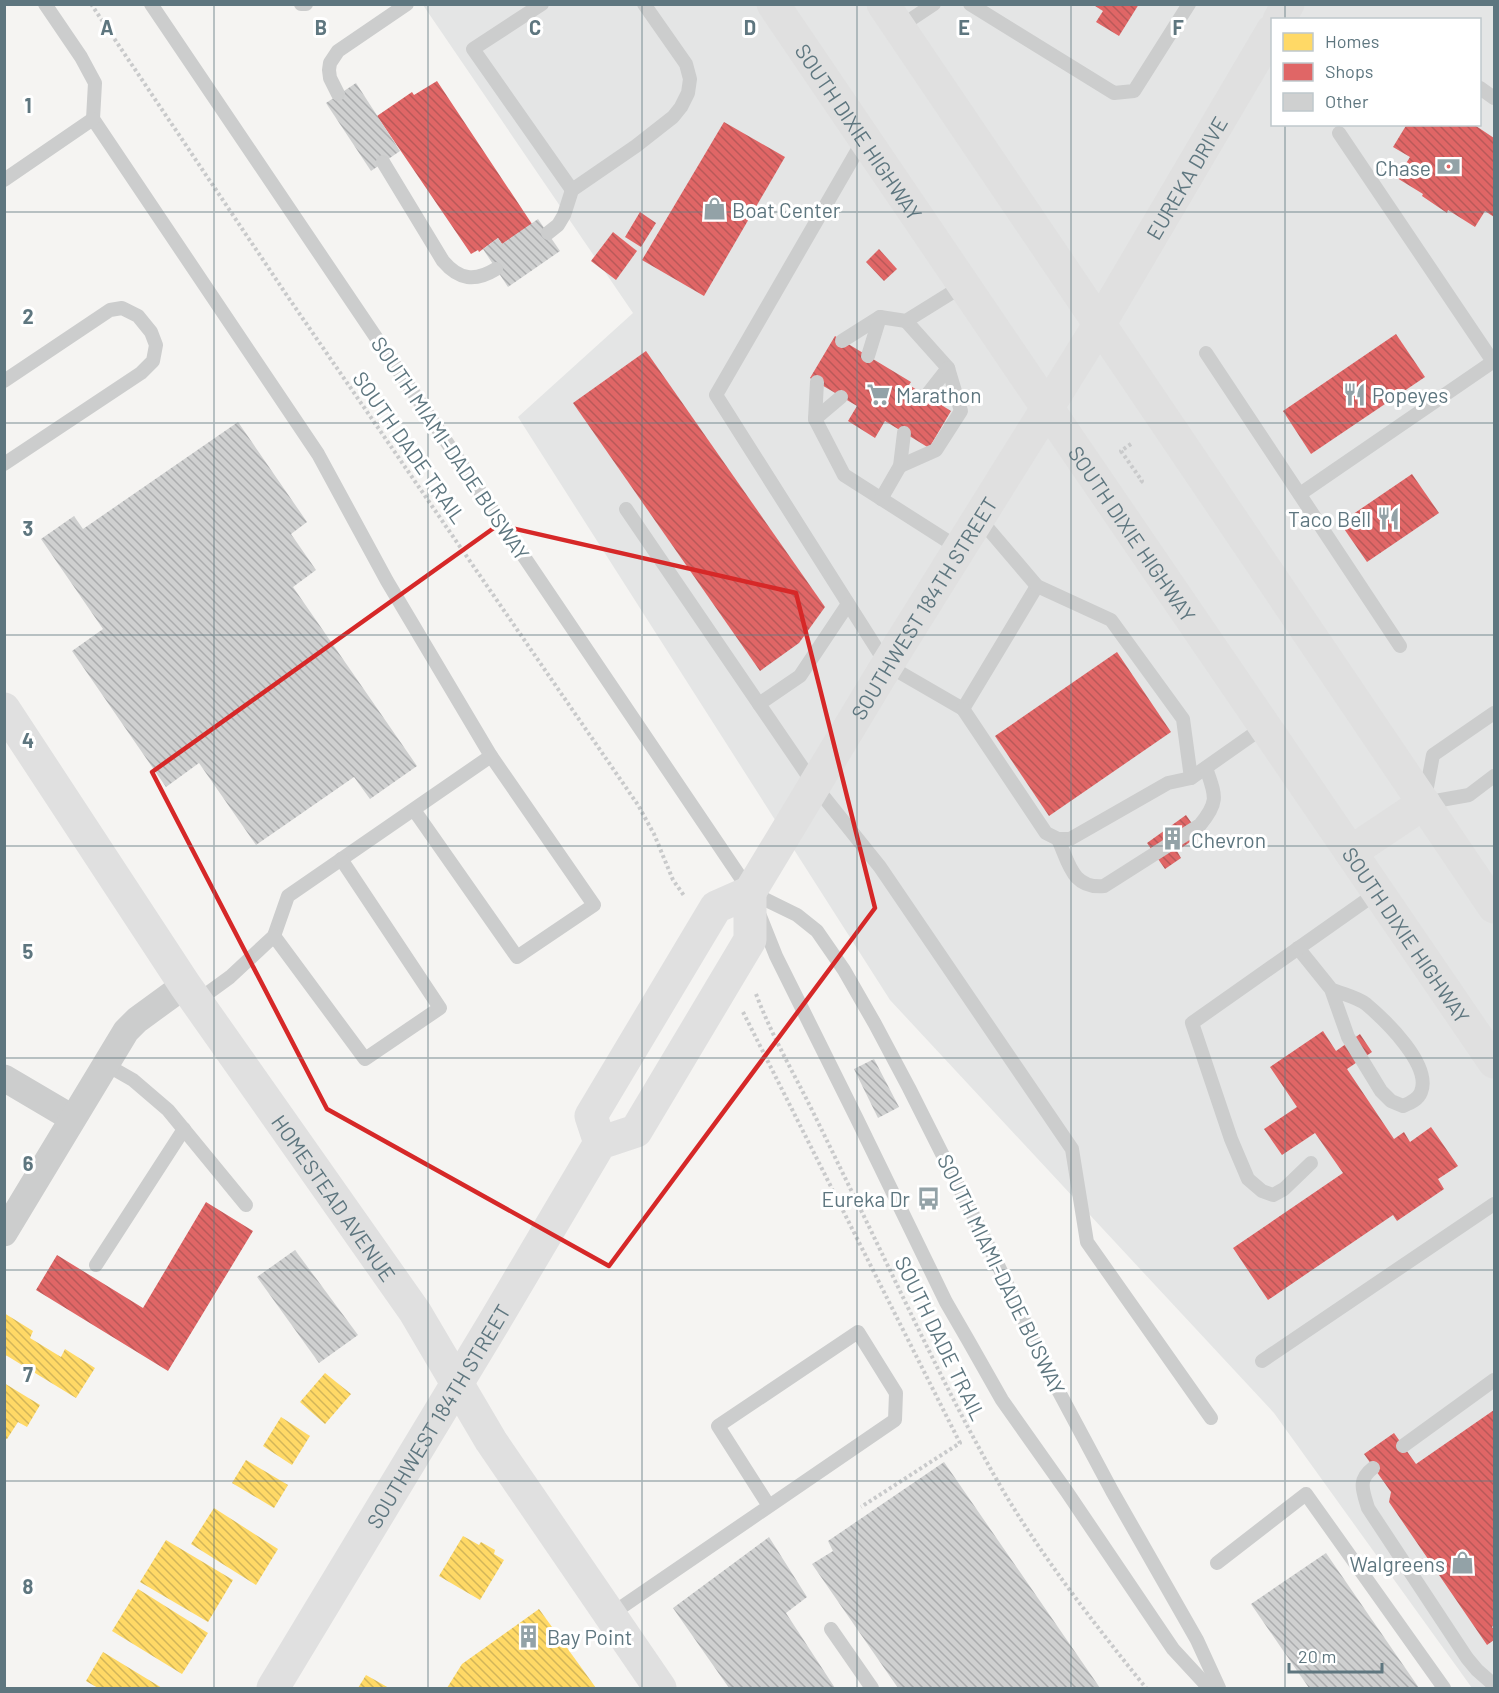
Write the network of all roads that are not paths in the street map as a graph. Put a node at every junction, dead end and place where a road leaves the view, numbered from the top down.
1 (45, 4) edge
2 (151, 4) edge
3 (301, 4) edge
4 (306, 4) edge
5 (407, 4) edge
6 (542, 4) edge
7 (645, 4) edge
8 (773, 4) edge
9 (934, 4) edge
10 (970, 4) edge
11 (1189, 4) edge
12 (1288, 4) edge
13 (890, 16) edge
14 (1280, 18) edge
15 (1271, 33) edge
16 (1481, 89) edge
17 (338, 94) dead end
18 (1494, 98) edge
19 (93, 119) junction
20 (1339, 134) dead end
21 (865, 138) junction
22 (383, 162) dead end
23 (4, 180) edge
24 (572, 190) junction
25 (548, 233) dead end
26 (496, 269) dead end
27 (964, 285) junction
28 (880, 317) junction
29 (906, 321) junction
30 (1099, 325) junction
31 (842, 340) dead end
32 (1206, 353) dead end
33 (868, 356) dead end
34 (1494, 362) edge
35 (948, 368) junction
36 (4, 381) edge
37 (817, 382) dead end
38 (926, 396) dead end
39 (841, 397) dead end
40 (1048, 409) junction
41 (815, 419) junction
42 (904, 433) dead end
43 (4, 464) edge
44 (900, 466) junction
45 (1300, 494) junction
46 (881, 499) junction
47 (626, 509) dead end
48 (979, 518) junction
49 (960, 549) junction
50 (1037, 586) junction
51 (848, 604) junction
52 (1400, 646) dead end
53 (887, 665) junction
54 (759, 704) junction
55 (4, 709) edge
56 (963, 710) junction
57 (1494, 713) edge
58 (1265, 726) junction
59 (491, 756) junction
60 (1206, 768) junction
61 (1494, 776) edge
62 (1191, 778) junction
63 (815, 786) junction
64 (1424, 803) junction
65 (414, 810) junction
66 (1058, 839) junction
67 (1351, 852) junction
68 (341, 860) junction
69 (750, 892) junction
70 (1378, 892) junction
71 (1494, 907) edge
72 (274, 936) junction
73 (1298, 948) junction
74 (1331, 989) junction
75 (191, 993) junction
76 (1494, 1062) edge
77 (105, 1064) junction
78 (4, 1078) edge
79 (72, 1118) junction
80 (184, 1129) junction
81 (600, 1143) junction
82 (1311, 1163) dead end
83 (1494, 1204) edge
84 (246, 1205) dead end
85 (4, 1233) edge
86 (96, 1265) dead end
87 (1262, 1361) dead end
88 (1494, 1380) edge
89 (456, 1384) junction
90 (1211, 1418) dead end
91 (1403, 1446) dead end
92 (1373, 1468) dead end
93 (769, 1506) junction
94 (1217, 1563) dead end
95 (610, 1615) junction
96 (831, 1629) dead end
97 (1493, 1680) edge
98 (273, 1689) edge
99 (660, 1689) edge
100 (872, 1689) edge
101 (1209, 1689) edge
102 (1219, 1689) edge
103 (1444, 1689) edge

1 - 19 lane
2 - 69 lane, SOUTH MIAMI-DADE BUSWAY
3 - 4 lane
5 - 17 lane
6 - 24 lane
7 - 24 lane
8 - 21 main road, SOUTH DIXIE HIGHWAY
9 - 13 lane
10 - 11 lane
12 - 14 main road
13 - 30 main road
15 - 30 main road, EUREKA DRIVE
16 - 18 lane
19 - 23 lane
19 - 59 lane
20 - 34 lane
21 - 27 main road, SOUTH DIXIE HIGHWAY
21 - 51 lane
22 - 26 lane
24 - 25 lane
27 - 29 lane
27 - 40 main road, SOUTH DIXIE HIGHWAY
28 - 29 lane
28 - 31 lane
28 - 33 lane
29 - 35 lane
30 - 40 main road, SOUTHWEST 184TH STREET
30 - 64 main road
32 - 45 lane
34 - 45 lane
35 - 38 lane
35 - 44 lane
36 - 43 lane
37 - 41 lane
39 - 41 lane
40 - 48 main road, SOUTHWEST 184TH STREET
40 - 58 main road, SOUTH DIXIE HIGHWAY
41 - 46 lane
42 - 44 lane
44 - 46 lane
45 - 52 lane
46 - 49 lane
47 - 54 lane
48 - 49 main road, SOUTHWEST 184TH STREET
48 - 50 lane
49 - 53 main road, SOUTHWEST 184TH STREET
50 - 56 lane
50 - 62 lane
51 - 53 lane
51 - 54 lane
53 - 56 lane
53 - 63 main road, SOUTHWEST 184TH STREET
54 - 63 lane
55 - 75 main road, HOMESTEAD AVENUE
56 - 66 lane
57 - 64 lane
58 - 60 lane
58 - 67 main road, SOUTH DIXIE HIGHWAY
59 - 65 lane
59 - 65 lane
60 - 62 lane
60 - 66 lane
61 - 64 lane
62 - 66 lane
63 - 69 main road, SOUTHWEST 184TH STREET
63 - 90 lane
64 - 67 main road
64 - 71 main road
65 - 68 lane
67 - 70 main road, SOUTH DIXIE HIGHWAY
68 - 72 lane
68 - 72 lane
69 - 81 main road
69 - 81 main road
69 - 101 lane, SOUTH MIAMI-DADE BUSWAY
69 - 102 lane, SOUTH MIAMI-DADE BUSWAY
70 - 73 lane
70 - 76 main road, SOUTH DIXIE HIGHWAY
72 - 75 lane
73 - 74 lane
73 - 82 lane
74 - 74 lane
75 - 77 street
75 - 89 main road, HOMESTEAD AVENUE
77 - 79 street
77 - 80 lane
78 - 79 street
79 - 85 street
80 - 84 lane
80 - 86 lane
81 - 89 main road, SOUTHWEST 184TH STREET
83 - 87 lane
88 - 91 lane
89 - 95 main road, HOMESTEAD AVENUE
89 - 98 main road, SOUTHWEST 184TH STREET
92 - 97 lane
93 - 93 lane
93 - 95 lane
94 - 103 lane
95 - 99 main road, HOMESTEAD AVENUE
96 - 100 lane

